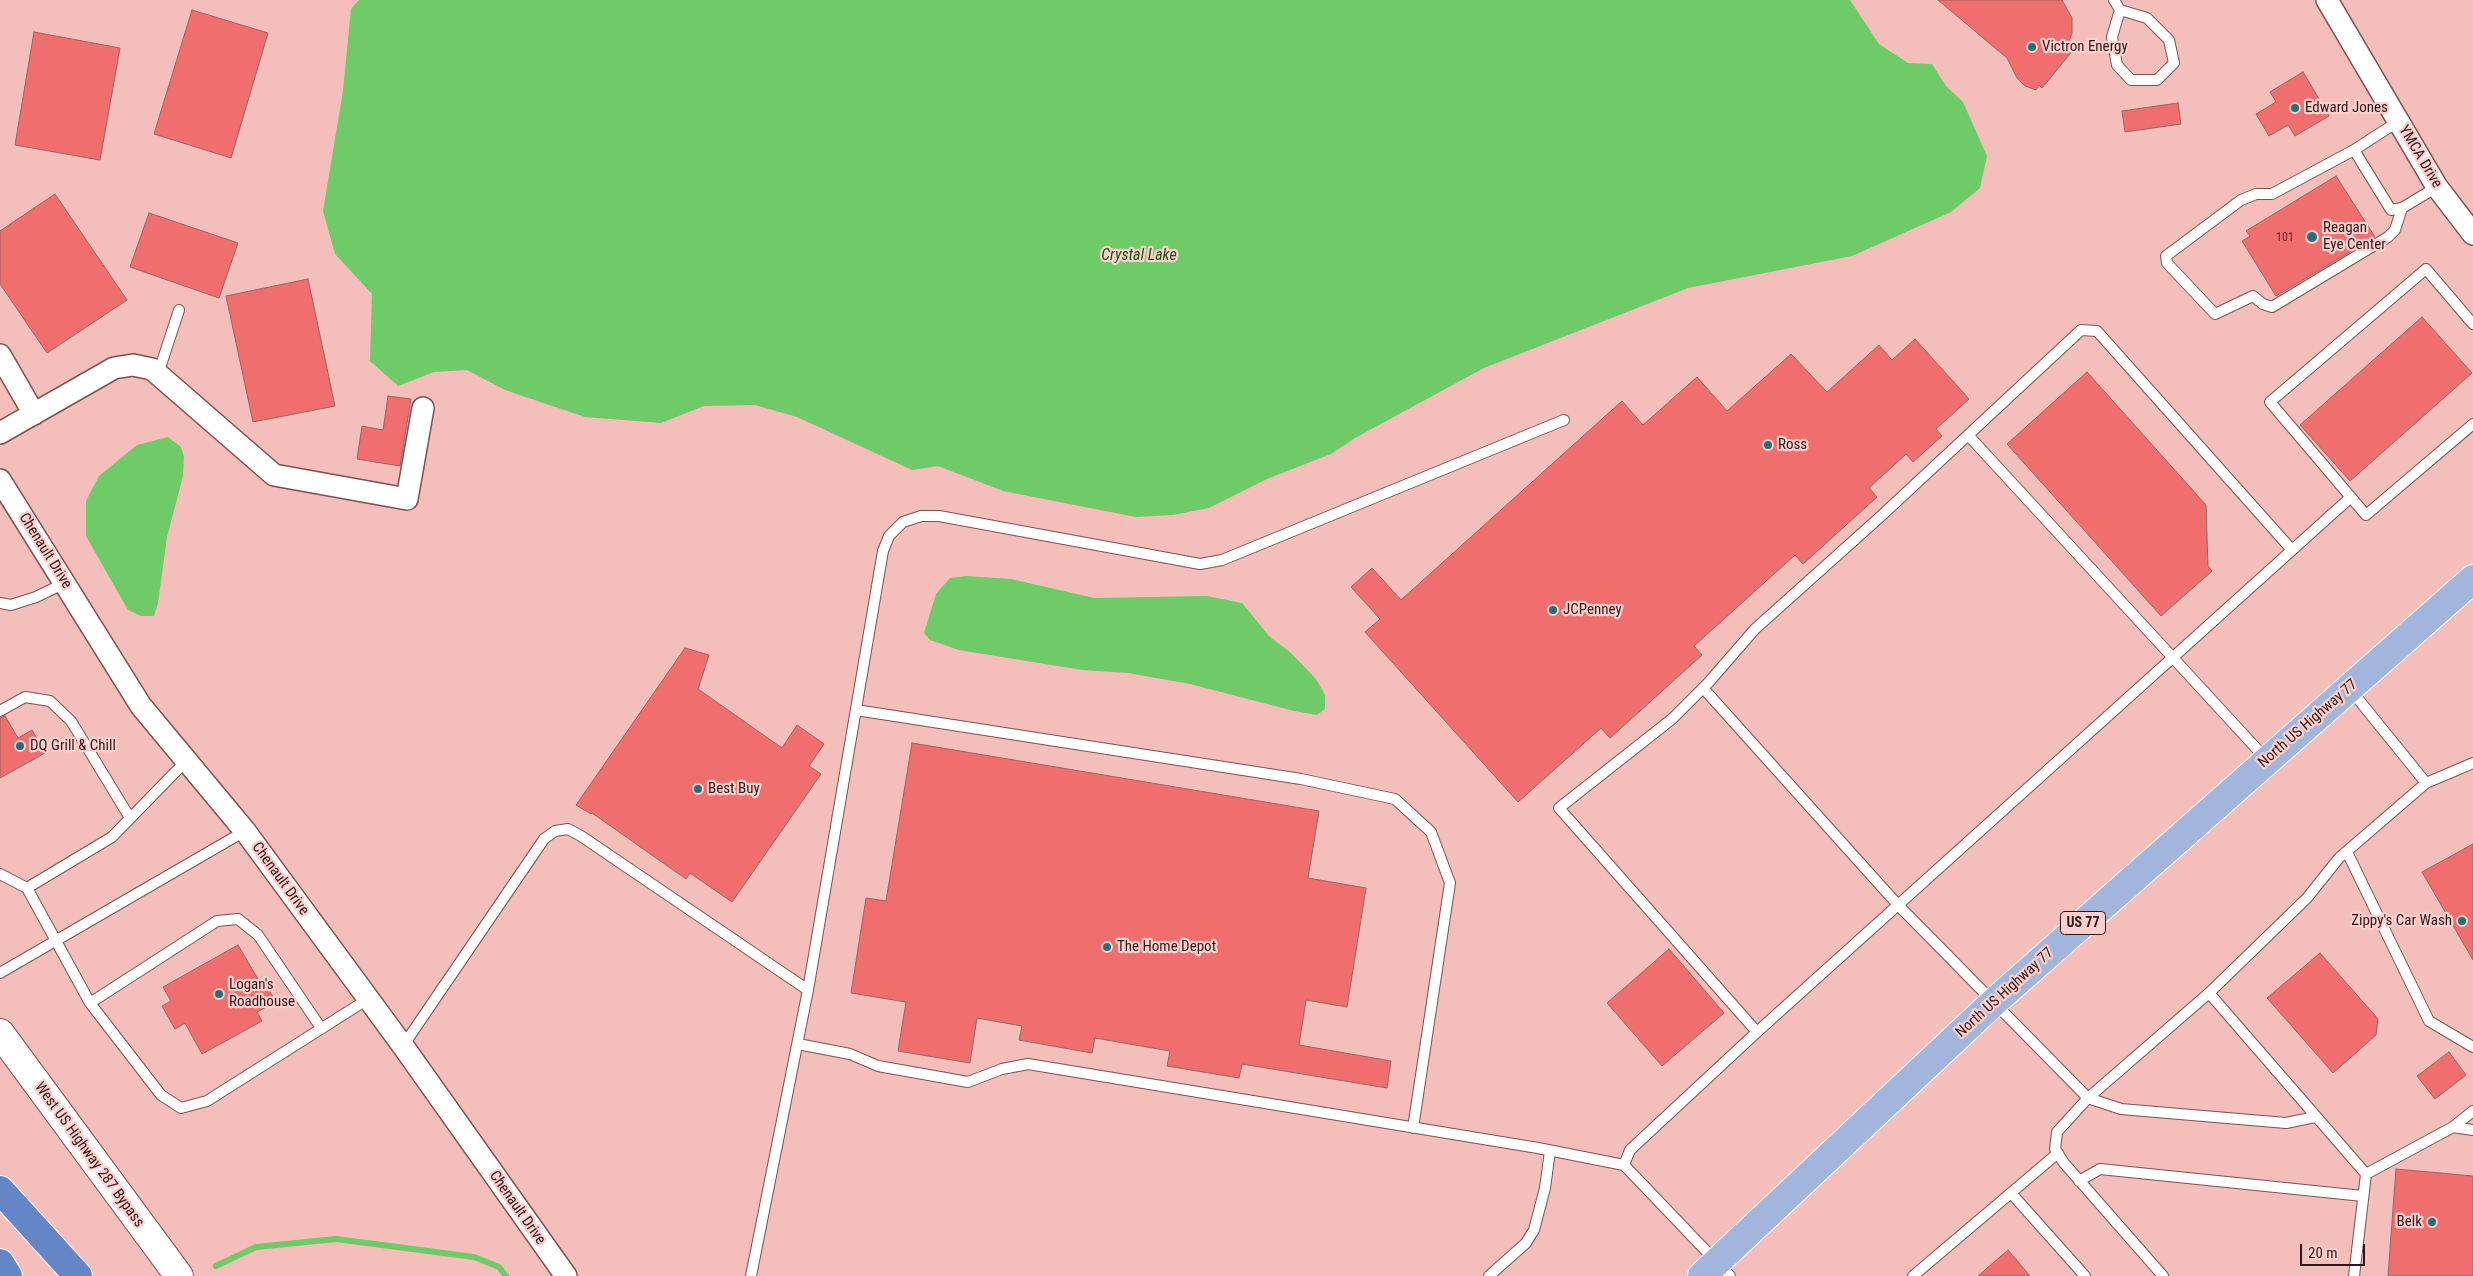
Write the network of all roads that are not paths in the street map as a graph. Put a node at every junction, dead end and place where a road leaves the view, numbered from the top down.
1 (2114, 0) edge
2 (2327, 0) edge
3 (2120, 10) junction
4 (2399, 121) junction
5 (2354, 150) junction
6 (2437, 187) junction
7 (2402, 208) junction
8 (2473, 234) edge
9 (179, 310) dead end
10 (2473, 323) edge
11 (0, 355) edge
12 (158, 374) junction
13 (424, 408) dead end
14 (34, 414) junction
15 (1564, 420) dead end
16 (2473, 424) edge
17 (0, 433) edge
18 (1968, 435) junction
19 (0, 480) edge
20 (2351, 497) junction
21 (2292, 550) junction
22 (2473, 579) edge
23 (65, 583) junction
24 (0, 603) edge
25 (2172, 658) junction
26 (1703, 688) junction
27 (2349, 688) junction
28 (856, 710) junction
29 (0, 711) edge
30 (2267, 760) junction
31 (186, 761) junction
32 (2473, 763) edge
33 (2426, 783) junction
34 (130, 818) junction
35 (245, 831) junction
36 (2347, 852) junction
37 (0, 874) edge
38 (27, 888) junction
39 (1898, 906) junction
40 (56, 941) junction
41 (0, 973) edge
42 (808, 990) junction
43 (2208, 993) junction
44 (368, 999) junction
45 (1994, 1002) junction
46 (90, 1003) junction
47 (322, 1028) junction
48 (1757, 1032) junction
49 (0, 1033) edge
50 (798, 1044) junction
51 (403, 1046) junction
52 (2473, 1047) edge
53 (2088, 1098) junction
54 (2473, 1112) edge
55 (2315, 1117) junction
56 (2453, 1126) junction
57 (1413, 1128) junction
58 (2473, 1130) edge
59 (1550, 1151) junction
60 (2058, 1153) junction
61 (1624, 1165) junction
62 (2366, 1174) junction
63 (2079, 1181) junction
64 (0, 1190) edge
65 (2011, 1193) junction
66 (2363, 1196) junction
67 (0, 1263) edge
68 (1716, 1271) edge
69 (8, 1276) edge
70 (78, 1276) edge
71 (179, 1276) edge
72 (566, 1276) edge
73 (751, 1276) edge
74 (1489, 1276) edge
75 (1913, 1276) edge
76 (2085, 1276) edge
77 (2163, 1276) edge
78 (2354, 1276) edge

1 - 3 lane
2 - 4 street, YMCA Drive
3 - 3 lane
4 - 5 lane
4 - 6 street, YMCA Drive
5 - 7 lane
5 - 7 lane
6 - 7 lane
6 - 8 street, YMCA Drive
9 - 12 lane
10 - 20 lane
11 - 14 street
12 - 13 street
12 - 14 street
14 - 17 street
15 - 28 lane
16 - 20 lane
18 - 21 lane
18 - 25 lane
18 - 26 lane
19 - 23 street, Chenault Drive
20 - 21 lane
21 - 25 lane
22 - 27 main road, North US Highway 77 / US 77
23 - 24 lane
23 - 31 street, Chenault Drive
25 - 30 lane
25 - 39 lane
26 - 39 lane
26 - 48 lane
27 - 30 main road, North US Highway 77 / US 77
27 - 33 lane
28 - 42 lane
28 - 57 lane
29 - 34 lane
30 - 45 main road, North US Highway 77 / US 77
31 - 34 lane
31 - 35 street, Chenault Drive
32 - 33 lane
33 - 36 lane
34 - 38 lane
35 - 40 lane
35 - 44 street, Chenault Drive
36 - 43 lane
36 - 52 lane
37 - 38 lane
38 - 40 lane
39 - 45 lane
39 - 48 lane
40 - 41 lane
40 - 46 lane
42 - 50 lane
42 - 51 lane
43 - 53 lane
43 - 55 lane
44 - 47 lane
44 - 51 street, Chenault Drive
45 - 53 lane
45 - 68 main road, North US Highway 77 / US 77
46 - 47 lane
46 - 47 lane
48 - 61 lane
49 - 71 main road, West US Highway 287 Bypass
50 - 57 lane
50 - 73 lane
51 - 72 street, Chenault Drive
53 - 55 lane
53 - 60 lane
54 - 56 lane
55 - 62 lane
56 - 58 lane
56 - 62 lane
57 - 59 lane
59 - 61 lane
59 - 74 lane
60 - 63 lane
60 - 65 lane
61 - 68 lane
62 - 66 lane
63 - 66 lane
63 - 77 lane
64 - 70 highway
65 - 75 lane
65 - 76 lane
66 - 78 lane
67 - 69 highway

